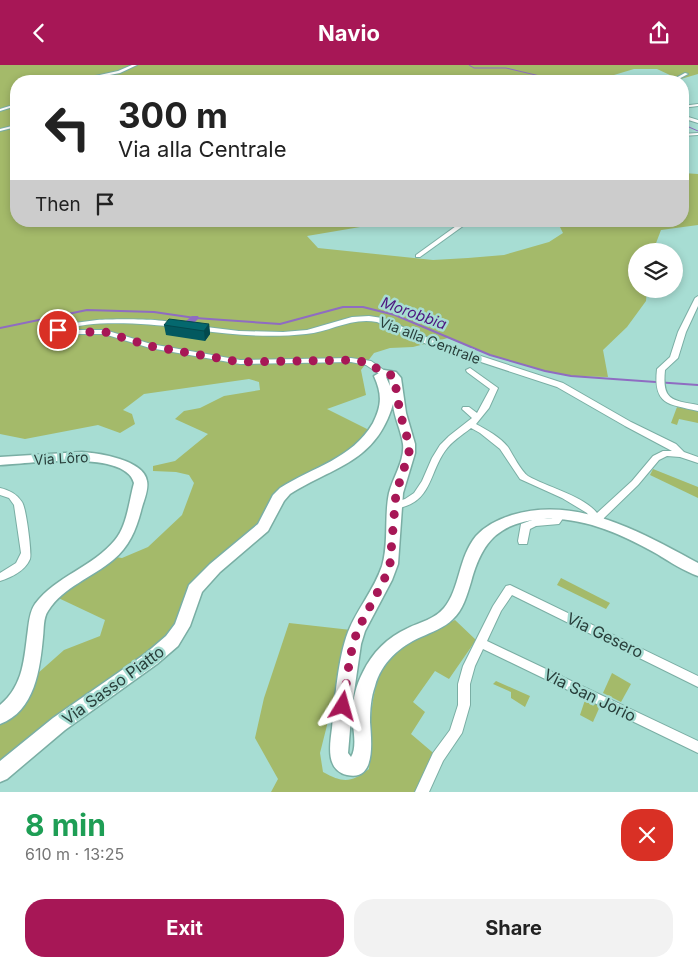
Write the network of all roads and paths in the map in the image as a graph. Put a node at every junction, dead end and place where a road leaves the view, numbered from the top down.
1 (136, 65) edge
2 (105, 75) edge
3 (459, 227) edge
4 (418, 256) dead end
5 (698, 298) edge
6 (696, 308) edge
7 (470, 370) dead end
8 (386, 373) junction
9 (698, 408) edge
10 (466, 409) dead end
11 (474, 422) junction
12 (681, 454) junction
13 (698, 460) edge
14 (0, 461) edge
15 (0, 491) edge
16 (394, 506) junction
17 (558, 515) junction
18 (598, 522) junction
19 (522, 541) dead end
20 (698, 571) edge
21 (0, 577) edge
22 (481, 643) junction
23 (698, 683) edge
24 (0, 716) edge
25 (698, 747) edge
26 (0, 773) edge
27 (422, 792) edge

1 - 2 street
3 - 4 street
5 - 6 street
6 - 9 street
7 - 11 street
8 - 12 street, Via alla Centrale
8 - 16 street
8 - 26 street, Via Sasso Piatto
10 - 11 street
11 - 16 street
11 - 18 street
12 - 13 street, Via alla Centrale
12 - 18 street
14 - 24 street, Via Lôro
15 - 21 street
16 - 17 street
17 - 18 street
17 - 19 street
18 - 20 street
22 - 23 street, Via Gesero
22 - 25 street, Via San Jorio
22 - 27 street

